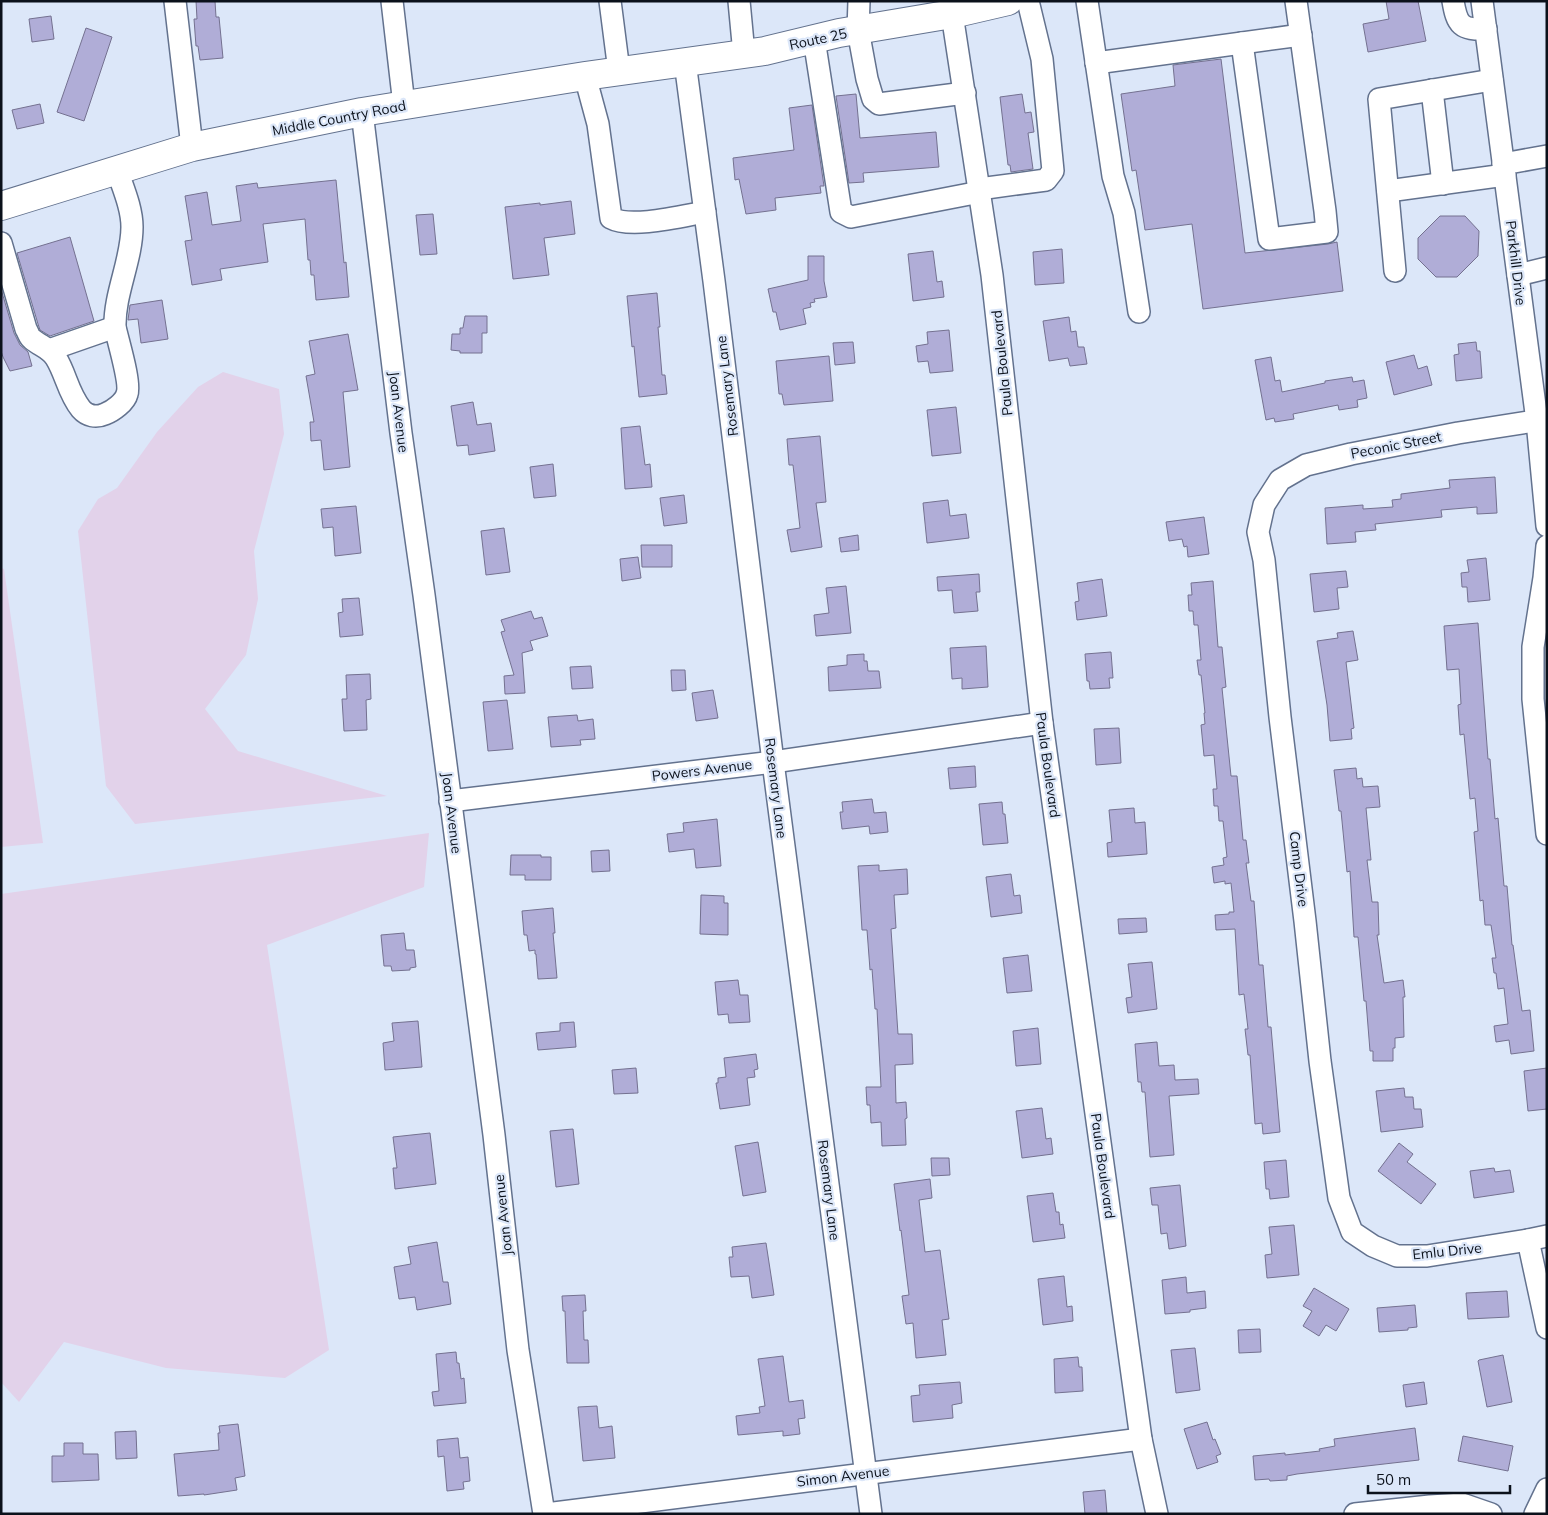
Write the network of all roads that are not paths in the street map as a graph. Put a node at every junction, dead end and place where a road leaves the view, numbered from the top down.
1 (175, 1) edge
2 (392, 1) edge
3 (610, 1) edge
4 (740, 1) edge
5 (859, 1) edge
6 (1008, 1) edge
7 (1028, 1) edge
8 (1087, 1) edge
9 (1296, 1) edge
10 (1453, 1) edge
11 (1460, 1) edge
12 (1470, 1) edge
13 (1482, 1) edge
14 (979, 4) edge
15 (952, 14) junction
16 (1486, 29) junction
17 (858, 30) junction
18 (1301, 35) junction
19 (814, 39) junction
20 (1242, 43) junction
21 (744, 54) junction
22 (685, 62) junction
23 (1096, 63) junction
24 (619, 71) junction
25 (585, 76) junction
26 (1492, 80) junction
27 (1432, 90) junction
28 (965, 93) junction
29 (404, 104) junction
30 (362, 112) junction
31 (192, 147) junction
32 (1547, 156) edge
33 (117, 170) junction
34 (1504, 170) junction
35 (1442, 184) junction
36 (979, 190) junction
37 (1388, 191) junction
38 (1, 206) edge
39 (704, 212) junction
40 (3, 248) edge
41 (1547, 268) edge
42 (1395, 271) dead end
43 (1518, 275) junction
44 (1139, 312) dead end
45 (115, 327) junction
46 (49, 350) junction
47 (1542, 420) edge
48 (1264, 505) joint
49 (1547, 526) edge
50 (1547, 546) edge
51 (1042, 723) junction
52 (772, 762) junction
53 (450, 801) junction
54 (1547, 834) edge
55 (1352, 1232) joint
56 (1537, 1238) edge
57 (1547, 1328) edge
58 (1141, 1439) junction
59 (866, 1473) junction
60 (1547, 1489) edge
61 (545, 1514) edge
62 (871, 1514) edge
63 (1157, 1514) edge
64 (1355, 1514) edge
65 (1491, 1514) edge
66 (1535, 1514) edge

1 - 31 street
2 - 29 street
3 - 24 street
4 - 21 street
5 - 17 street
6 - 14 main road
7 - 36 street
8 - 23 street
9 - 18 street
10 - 16 street
11 - 12 street
13 - 16 street, Parkhill Drive
14 - 15 main road
15 - 17 main road, Route 25
15 - 28 street, Paula Boulevard
16 - 26 street, Parkhill Drive
17 - 19 main road, Route 25
17 - 28 street
18 - 20 street
18 - 20 street
19 - 21 main road, Route 25
19 - 36 street
20 - 23 street
21 - 22 main road, Route 25
22 - 24 main road, Middle Country Road
22 - 39 street, Rosemary Lane
23 - 44 street
24 - 25 main road, Middle Country Road
25 - 29 main road, Middle Country Road
25 - 39 street
26 - 27 street
26 - 34 street, Parkhill Drive
27 - 35 street
27 - 37 street
28 - 36 street, Paula Boulevard
29 - 30 main road, Middle Country Road
30 - 31 main road, Middle Country Road
30 - 53 street, Joan Avenue
31 - 33 main road, Middle Country Road
32 - 34 street
33 - 38 main road, Middle Country Road
33 - 45 street
34 - 35 street
34 - 43 street, Parkhill Drive
35 - 37 street
36 - 51 street, Paula Boulevard
37 - 42 street
39 - 52 street, Rosemary Lane
40 - 46 street
41 - 43 street
43 - 47 street, Parkhill Drive
45 - 46 street
45 - 46 street
47 - 48 street, Peconic Street
47 - 49 street, Parkhill Drive
48 - 55 street, Camp Drive
50 - 54 street
51 - 52 street, Powers Avenue
51 - 58 street, Paula Boulevard
52 - 53 street, Powers Avenue
52 - 59 street, Rosemary Lane
53 - 61 street, Joan Avenue
55 - 56 street, Emlu Drive
56 - 57 street
58 - 59 street, Simon Avenue
58 - 63 street, Paula Boulevard
59 - 61 street, Simon Avenue
59 - 62 street, Rosemary Lane
60 - 66 street
64 - 65 street

